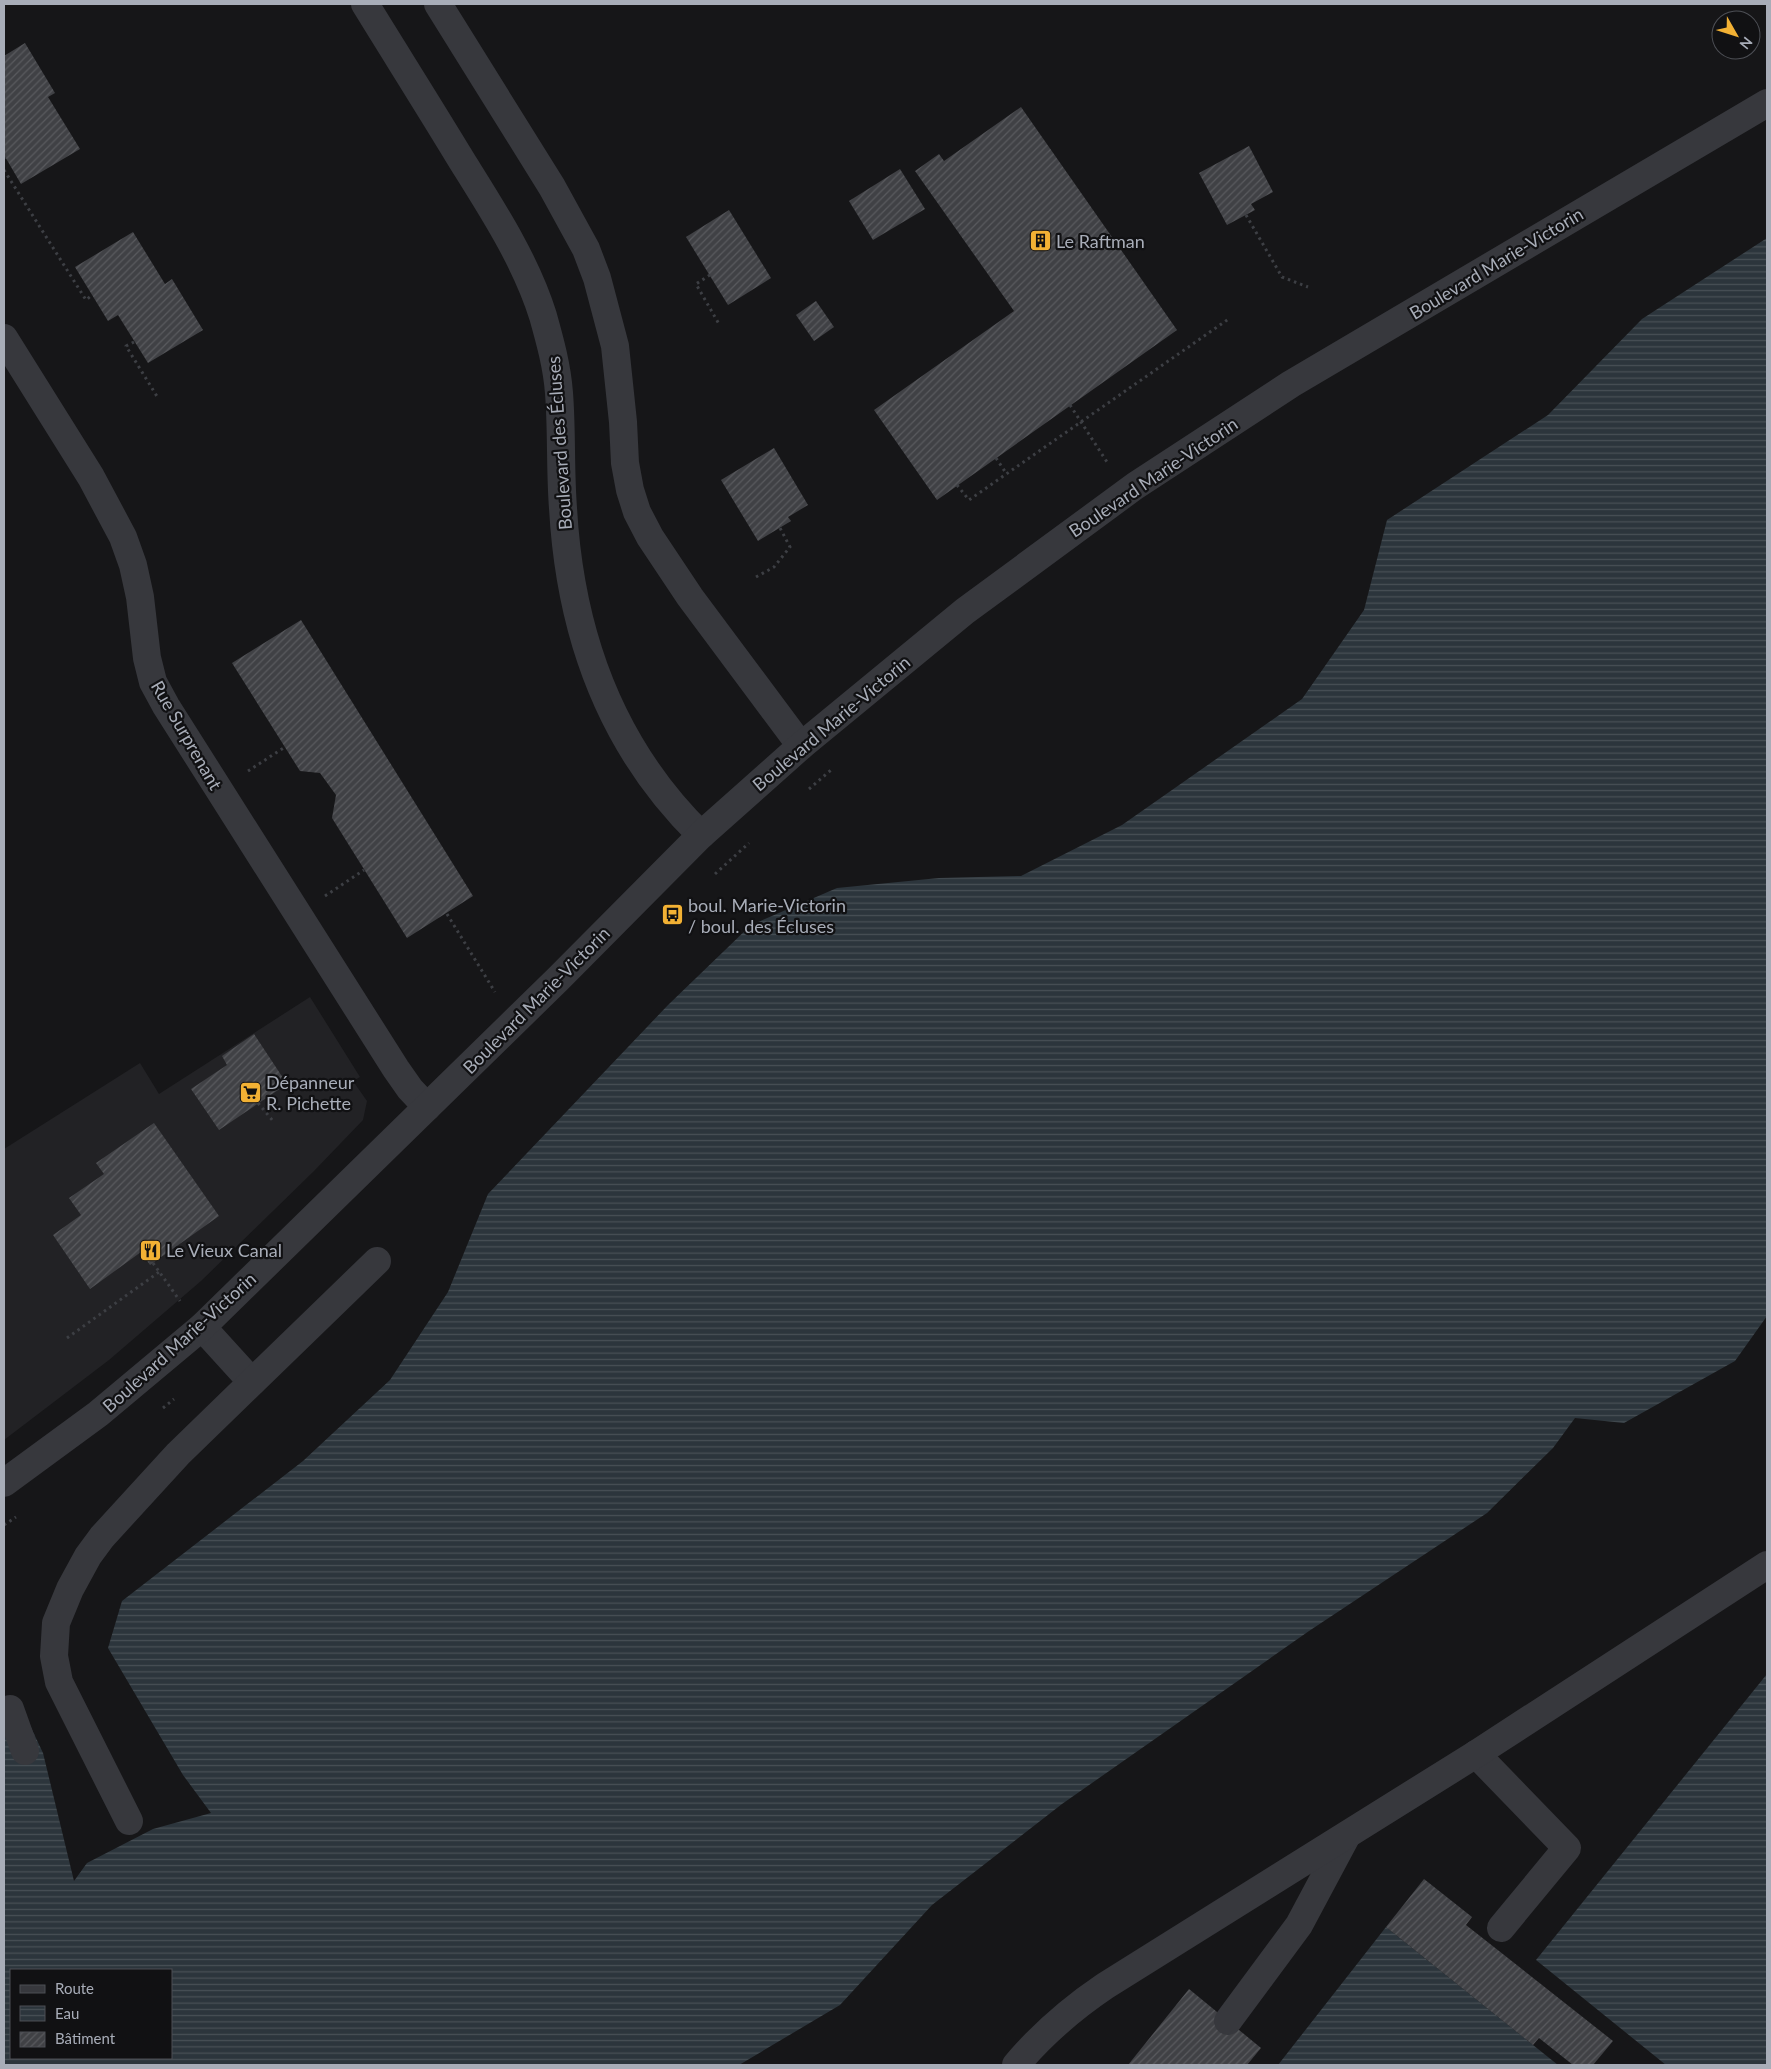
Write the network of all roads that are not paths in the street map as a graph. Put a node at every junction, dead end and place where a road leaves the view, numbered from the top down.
1 (365, 4) edge
2 (438, 4) edge
3 (1767, 103) edge
4 (4, 338) edge
5 (801, 746) junction
6 (701, 835) junction
7 (427, 1107) junction
8 (377, 1261) dead end
9 (202, 1327) junction
10 (252, 1382) junction
11 (4, 1483) edge
12 (1767, 1565) edge
13 (10, 1709) dead end
14 (25, 1751) dead end
15 (1476, 1754) junction
16 (129, 1821) dead end
17 (1347, 1835) junction
18 (1501, 1928) dead end
19 (1228, 2021) dead end
20 (1017, 2065) edge

1 - 6 street, Boulevard des Écluses
2 - 5 street
3 - 5 street, Boulevard Marie-Victorin
4 - 7 street, Rue Surprenant
5 - 6 street, Boulevard Marie-Victorin
6 - 7 street, Boulevard Marie-Victorin
7 - 9 street, Boulevard Marie-Victorin
8 - 10 street
9 - 10 street
9 - 11 street, Boulevard Marie-Victorin
10 - 16 street
12 - 15 street
13 - 14 street
15 - 17 street
15 - 18 street
17 - 19 street
17 - 20 street

